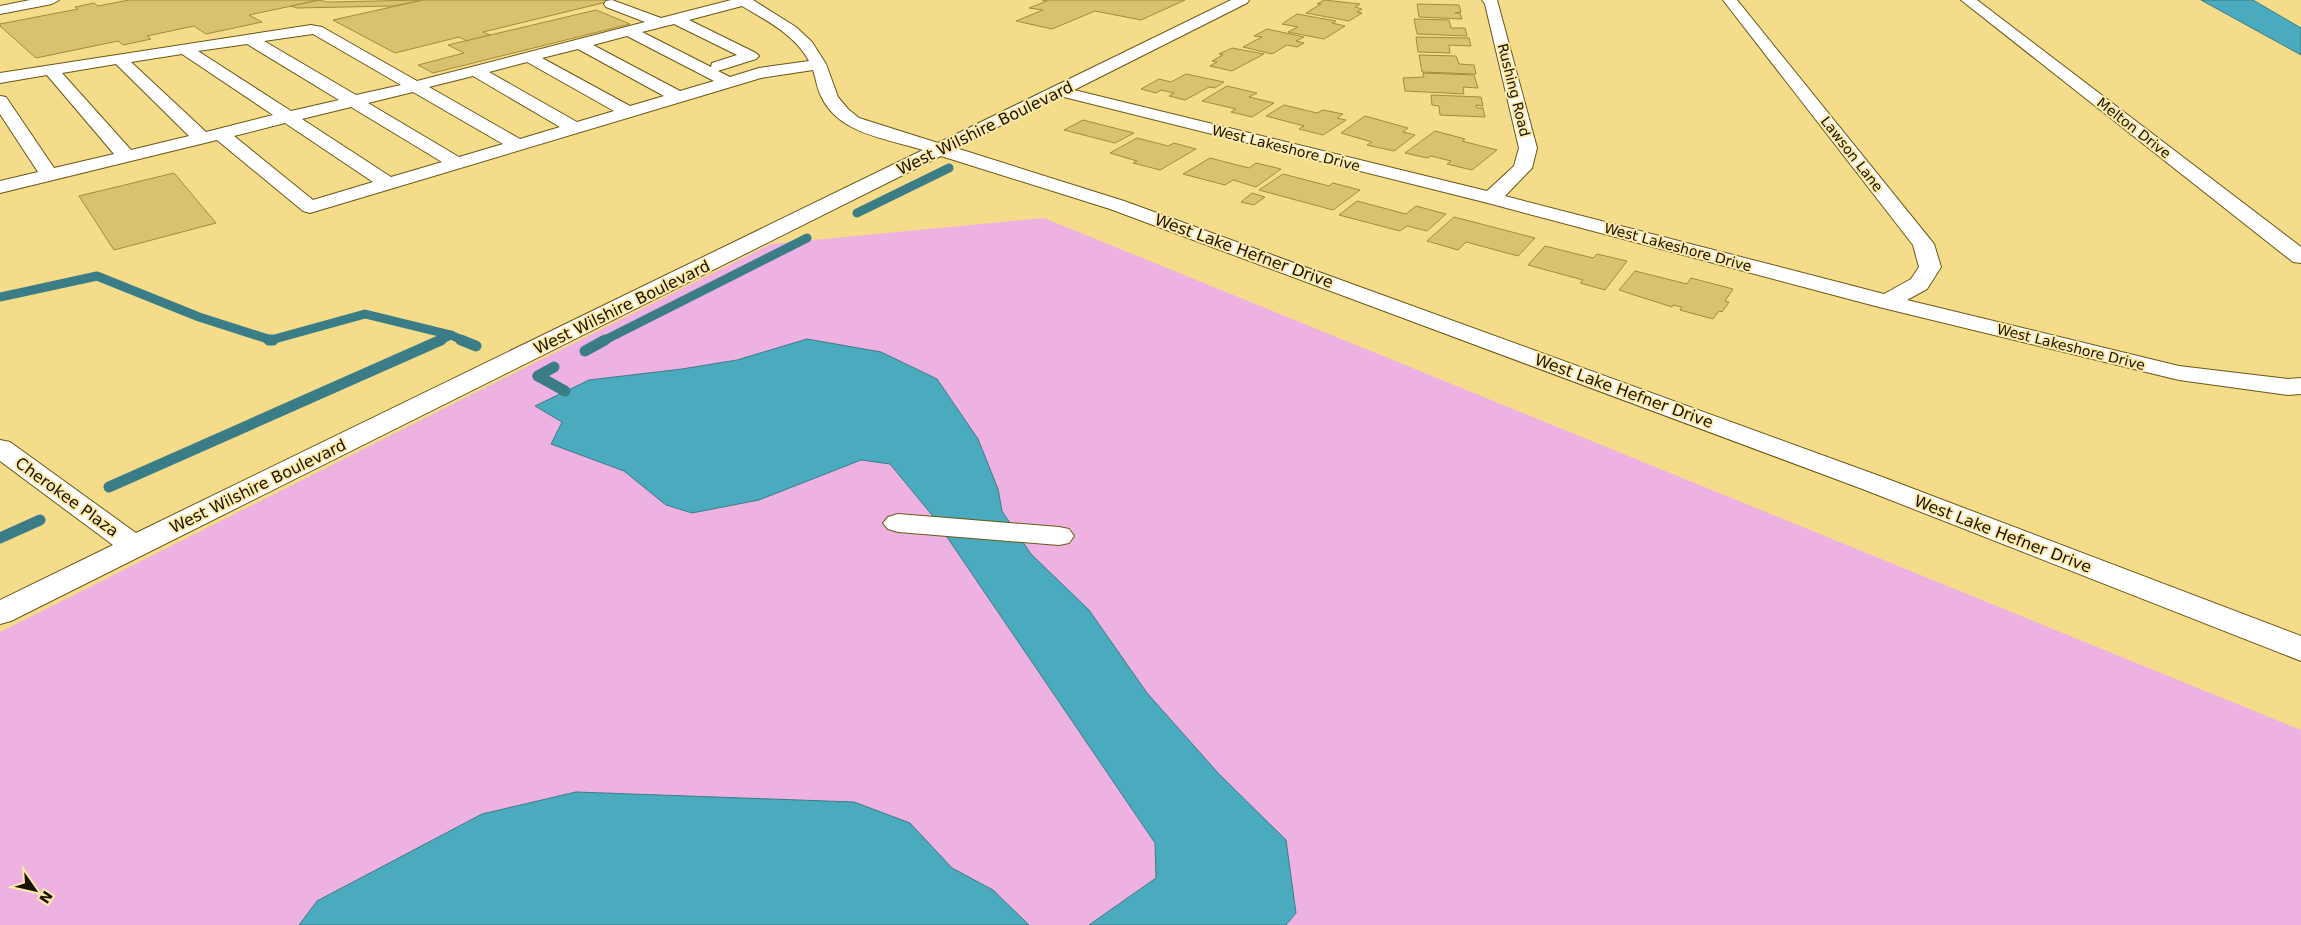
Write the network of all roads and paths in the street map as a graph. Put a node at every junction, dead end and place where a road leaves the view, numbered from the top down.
1 (52, 0) edge
2 (1242, 0) edge
3 (1488, 0) edge
4 (1730, 0) edge
5 (1968, 0) edge
6 (744, 1) edge
7 (611, 4) dead end
8 (650, 5) dead end
9 (0, 10) edge
10 (629, 10) junction
11 (666, 20) junction
12 (627, 30) junction
13 (248, 38) junction
14 (579, 43) junction
15 (184, 48) junction
16 (529, 57) junction
17 (119, 59) junction
18 (818, 65) junction
19 (51, 70) junction
20 (705, 70) junction
21 (475, 71) junction
22 (0, 78) edge
23 (728, 82) junction
24 (416, 86) junction
25 (1059, 91) junction
26 (678, 97) junction
27 (0, 100) edge
28 (354, 102) junction
29 (628, 112) junction
30 (290, 118) junction
31 (575, 128) junction
32 (222, 135) junction
33 (203, 139) junction
34 (518, 145) junction
35 (942, 149) junction
36 (127, 157) junction
37 (457, 163) junction
38 (49, 175) junction
39 (389, 184) junction
40 (0, 187) edge
41 (1491, 198) junction
42 (2301, 257) edge
43 (1887, 302) junction
44 (2301, 386) edge
45 (0, 448) edge
46 (898, 524) dead end
47 (1060, 536) dead end
48 (135, 547) junction
49 (0, 612) edge
50 (2301, 649) edge

1 - 9 street
2 - 25 street, West Wilshire Boulevard
3 - 41 street, Rushing Road
4 - 43 street, Lawson Lane
5 - 42 street, Melton Drive
6 - 11 street
6 - 18 street, West Lake Hefner Drive
7 - 10 street
8 - 10 street
10 - 11 street
11 - 12 street
11 - 20 street
12 - 14 street
12 - 20 street
13 - 15 street
13 - 24 street
13 - 28 street
14 - 16 street
14 - 26 street
15 - 17 street
15 - 30 street
16 - 21 street
16 - 29 street
17 - 19 street
17 - 33 street
18 - 23 street
18 - 35 street, West Lake Hefner Drive
19 - 22 street
19 - 36 street
20 - 23 street
21 - 24 street
21 - 31 street
23 - 26 street
24 - 28 street
24 - 34 street
25 - 35 street, West Wilshire Boulevard
25 - 41 street, West Lakeshore Drive
26 - 29 street
27 - 38 street
28 - 30 street
28 - 37 street
29 - 31 street
30 - 32 street
30 - 39 street
31 - 34 street
32 - 33 street
32 - 39 street
33 - 36 street
34 - 37 street
35 - 48 street, West Wilshire Boulevard
35 - 50 street, West Lake Hefner Drive
36 - 38 street
37 - 39 street
38 - 40 street
41 - 43 street, West Lakeshore Drive
43 - 44 street, West Lakeshore Drive
45 - 48 street, Cherokee Plaza
46 - 47 street
48 - 49 street, West Wilshire Boulevard

